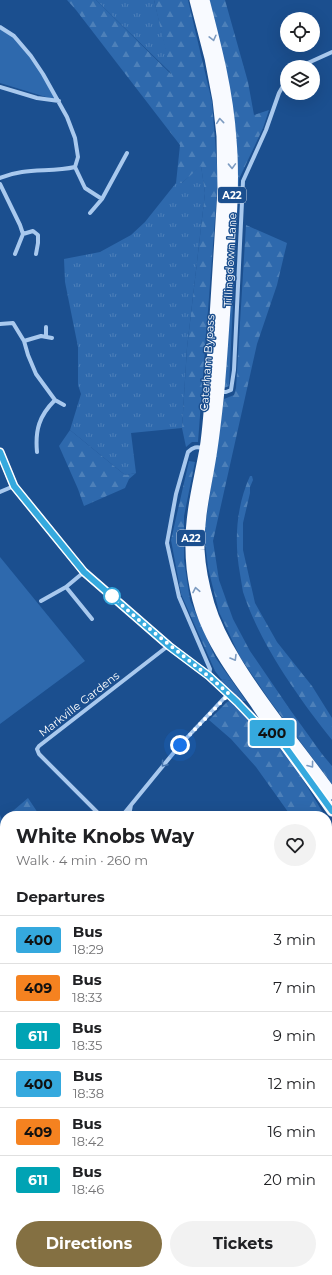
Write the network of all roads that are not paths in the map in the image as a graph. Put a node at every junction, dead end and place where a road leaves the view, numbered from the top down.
1 (195, 0) edge
2 (204, 0) edge
3 (0, 27) edge
4 (332, 52) edge
5 (314, 60) edge
6 (0, 87) edge
7 (280, 91) edge
8 (59, 102) junction
9 (126, 153) dead end
10 (74, 167) junction
11 (0, 178) edge
12 (0, 184) edge
13 (102, 199) junction
14 (90, 213) dead end
15 (22, 234) junction
16 (15, 254) dead end
17 (36, 254) dead end
18 (0, 324) edge
19 (46, 327) dead end
20 (46, 336) junction
21 (52, 338) dead end
22 (24, 342) junction
23 (219, 392) junction
24 (56, 400) junction
25 (64, 405) dead end
26 (205, 448) junction
27 (0, 452) edge
28 (37, 452) dead end
29 (14, 486) junction
30 (0, 492) edge
31 (84, 572) junction
32 (66, 587) junction
33 (41, 602) dead end
34 (92, 619) dead end
35 (169, 646) junction
36 (209, 676) junction
37 (229, 694) junction
38 (237, 702) junction
39 (257, 706) junction
40 (270, 711) junction
41 (279, 738) junction
42 (332, 794) edge
43 (131, 805) junction
44 (96, 811) edge
45 (126, 811) edge
46 (130, 811) edge
47 (332, 811) edge

26 -> 1 highway, Caterham Bypass / A22
2 -> 23 highway, Caterham Bypass / A22
3 - 8 street
4 - 5 street
6 - 8 street
7 - 23 street, Tillingdown Lane
8 - 10 street
9 - 13 street
10 - 11 street
10 - 13 street
12 - 15 street
13 - 14 street
15 - 16 street
15 - 17 street
18 - 22 street
19 - 20 street
20 - 21 street
20 - 22 street
22 - 24 street
23 -> 40 highway, Caterham Bypass / A22
24 - 25 street
24 - 28 street
26 - 36 street
39 -> 26 highway, Caterham Bypass / A22
27 - 29 main road
29 - 30 street
29 - 31 main road
31 - 32 street
31 - 35 main road
32 - 33 street
32 - 34 street
35 - 36 main road
35 - 44 street, Markville Gardens
36 - 37 main road
37 - 38 main road
37 -> 43 street
38 - 39 main road
38 - 41 main road
39 - 40 main road
39 - 41 highway, A22
40 -> 42 highway, A22
41 - 47 highway, A22
43 - 45 street
43 - 46 street

